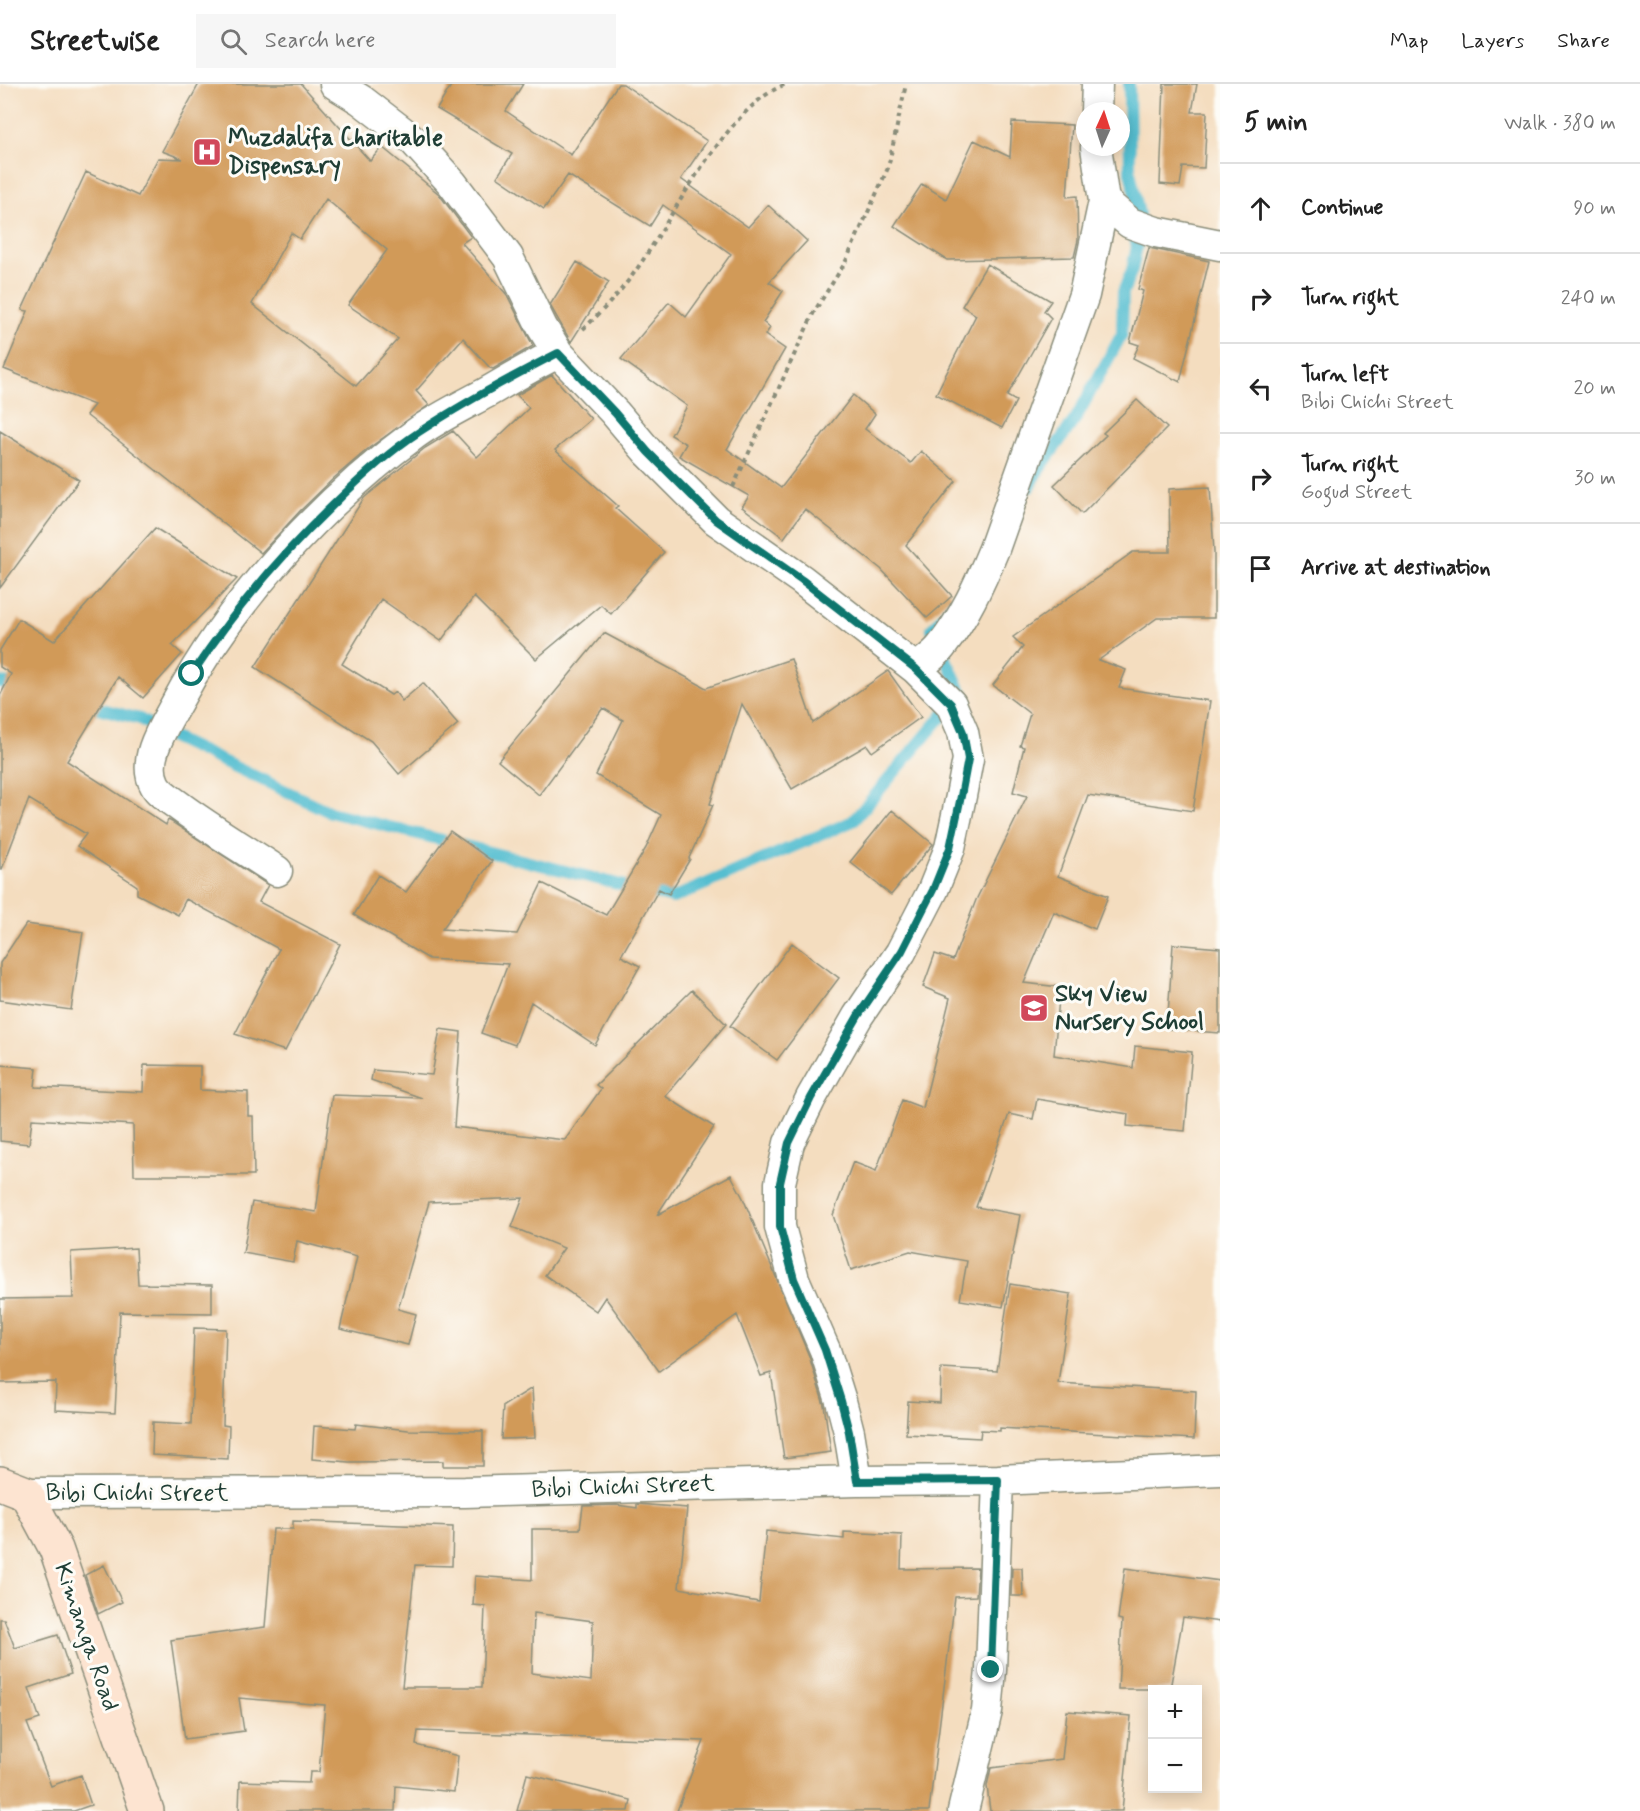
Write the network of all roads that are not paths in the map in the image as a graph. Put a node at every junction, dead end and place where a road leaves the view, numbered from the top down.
1 (335, 84) edge
2 (1097, 84) edge
3 (1096, 102) edge
4 (1097, 156) edge
5 (1104, 201) junction
6 (1220, 245) edge
7 (558, 353) junction
8 (916, 669) junction
9 (277, 871) dead end
10 (1220, 1470) edge
11 (998, 1480) junction
12 (857, 1481) junction
13 (13, 1488) edge
14 (147, 1811) edge
15 (963, 1811) edge

1 - 7 street
2 - 3 street
4 - 5 street
5 - 6 street
5 - 8 street
7 - 8 street
7 - 9 street
8 - 12 street
10 - 11 street, Bibi Chichi Street
11 - 12 street, Bibi Chichi Street
11 - 15 street
12 - 13 street, Bibi Chichi Street
13 - 14 street, Kimanga Road

